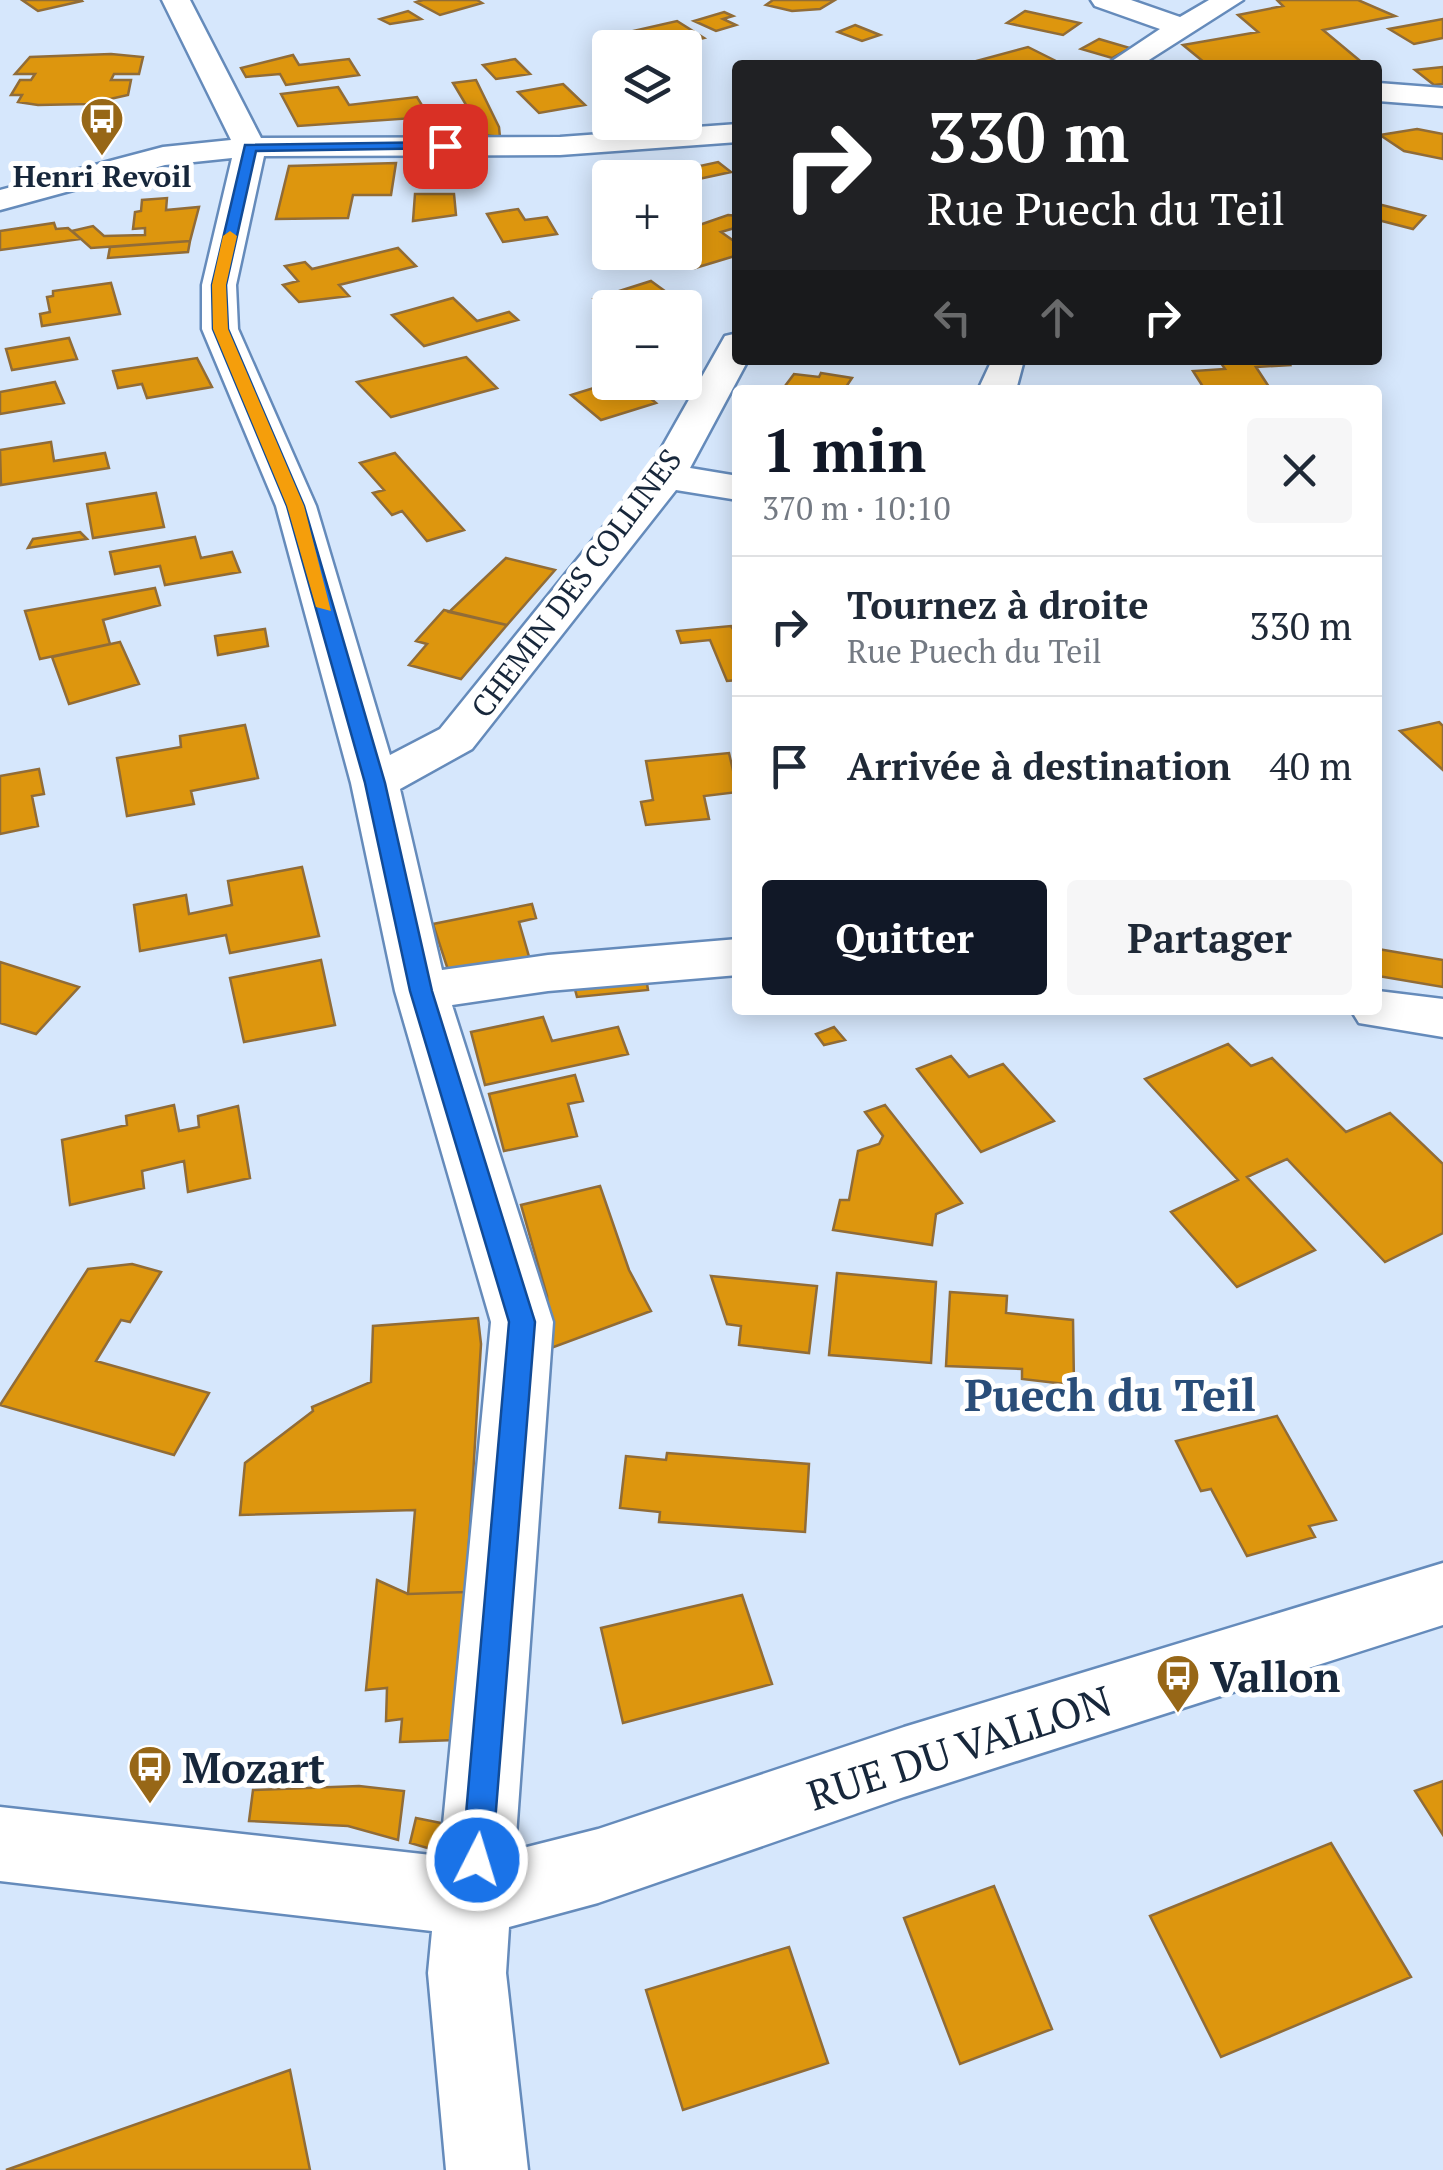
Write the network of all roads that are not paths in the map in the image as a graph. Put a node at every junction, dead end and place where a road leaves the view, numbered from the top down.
1 (176, 0) edge
2 (1105, 0) edge
3 (1229, 0) edge
4 (1183, 28) junction
5 (1131, 60) edge
6 (1382, 92) edge
7 (1443, 97) edge
8 (732, 133) edge
9 (250, 147) junction
10 (0, 200) edge
11 (732, 355) edge
12 (666, 476) junction
13 (732, 487) edge
14 (375, 783) junction
15 (732, 958) edge
16 (421, 991) junction
17 (1382, 1010) edge
18 (1443, 1018) edge
19 (1443, 1594) edge
20 (0, 1844) edge
21 (474, 1898) junction
22 (487, 2170) edge

1 - 9 street
2 - 4 street
3 - 4 street
4 - 5 street
6 - 7 street
8 - 9 street
9 - 10 street
9 - 14 street
11 - 12 street, CHEMIN DES COLLINES
12 - 13 street
12 - 14 street, CHEMIN DES COLLINES
14 - 16 street
15 - 16 street
16 - 21 street
17 - 18 street
19 - 21 street, RUE DU VALLON
20 - 21 street
21 - 22 street

